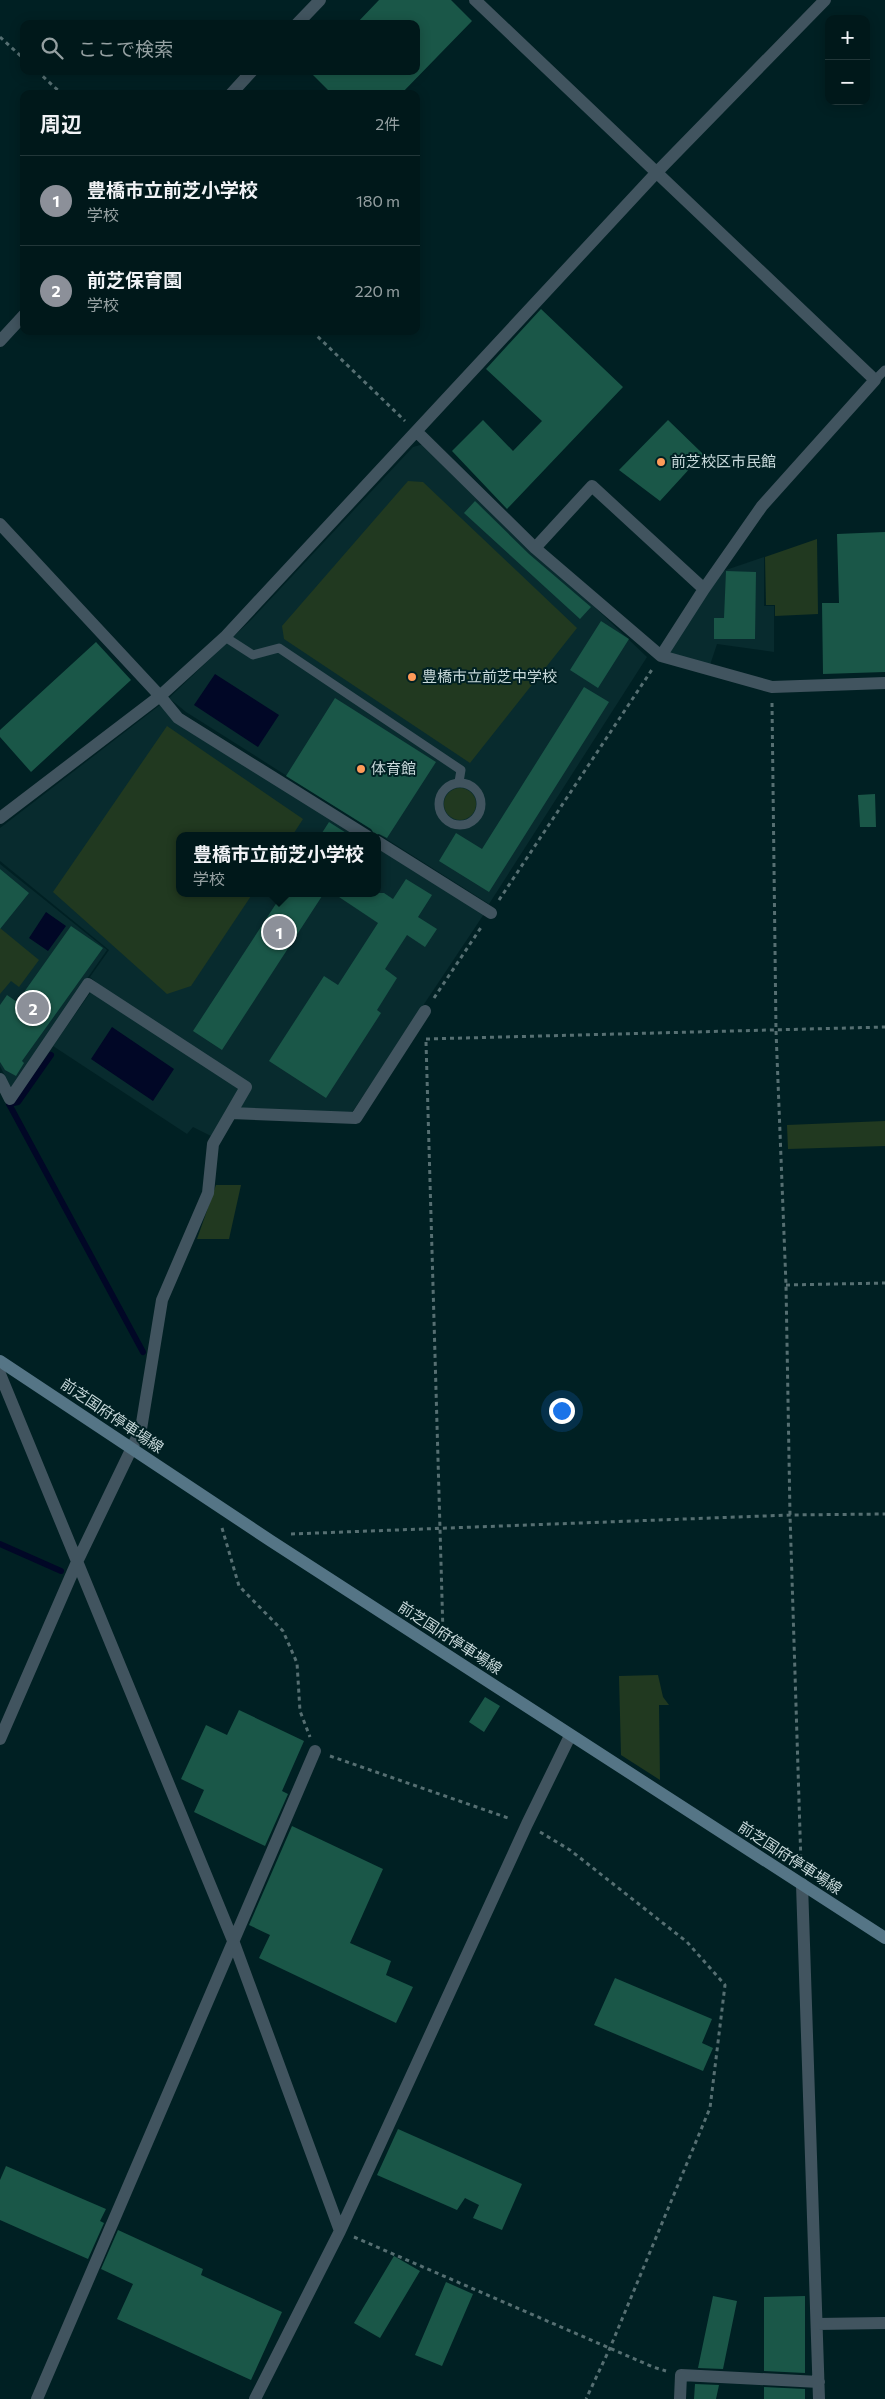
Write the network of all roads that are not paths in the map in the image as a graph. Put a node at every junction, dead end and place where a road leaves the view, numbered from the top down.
1 (320, 0) edge
2 (475, 0) edge
3 (825, 0) edge
4 (301, 20) edge
5 (248, 75) edge
6 (235, 90) edge
7 (657, 172) junction
8 (20, 319) edge
9 (0, 341) edge
10 (885, 370) edge
11 (875, 380) junction
12 (417, 432) junction
13 (0, 524) edge
14 (535, 548) junction
15 (704, 589) junction
16 (225, 637) junction
17 (661, 656) junction
18 (885, 683) edge
19 (160, 696) junction
20 (459, 782) junction
21 (0, 818) edge
22 (361, 832) edge
23 (381, 844) edge
24 (491, 912) road end
25 (425, 1011) road end
26 (0, 1080) edge
27 (231, 1113) junction
28 (0, 1361) edge
29 (0, 1374) edge
30 (132, 1448) junction
31 (77, 1562) junction
32 (570, 1736) junction
33 (0, 1739) edge
34 (315, 1751) road end
35 (802, 1884) junction
36 (885, 1938) edge
37 (234, 1943) junction
38 (340, 2231) junction
39 (885, 2323) edge
40 (817, 2324) junction
41 (819, 2382) junction
42 (37, 2399) edge
43 (255, 2399) edge
44 (680, 2399) edge
45 (819, 2399) edge

1 - 4 street
2 - 7 street
3 - 7 street
5 - 6 street
7 - 11 street
7 - 12 street
8 - 9 street
10 - 11 lane
11 - 15 street
12 - 14 street
12 - 16 street
13 - 19 street
14 - 15 street
14 - 17 street
15 - 17 street
16 - 19 street
16 - 20 lane
17 - 18 street
19 - 21 street
19 - 22 street
20 - 20 lane
23 - 24 street
25 - 27 street
26 - 27 street
27 - 30 street
28 - 30 main road, 前芝国府停車場線
29 - 31 street
30 - 31 street
30 - 32 main road, 前芝国府停車場線
31 - 33 street
31 - 37 street
32 - 35 main road, 前芝国府停車場線
32 - 38 street
34 - 37 street
35 - 36 main road, 前芝国府停車場線
35 - 40 street
37 - 38 street
37 - 42 street
38 - 43 street
39 - 40 street
40 - 41 street
41 - 44 street
41 - 45 street

